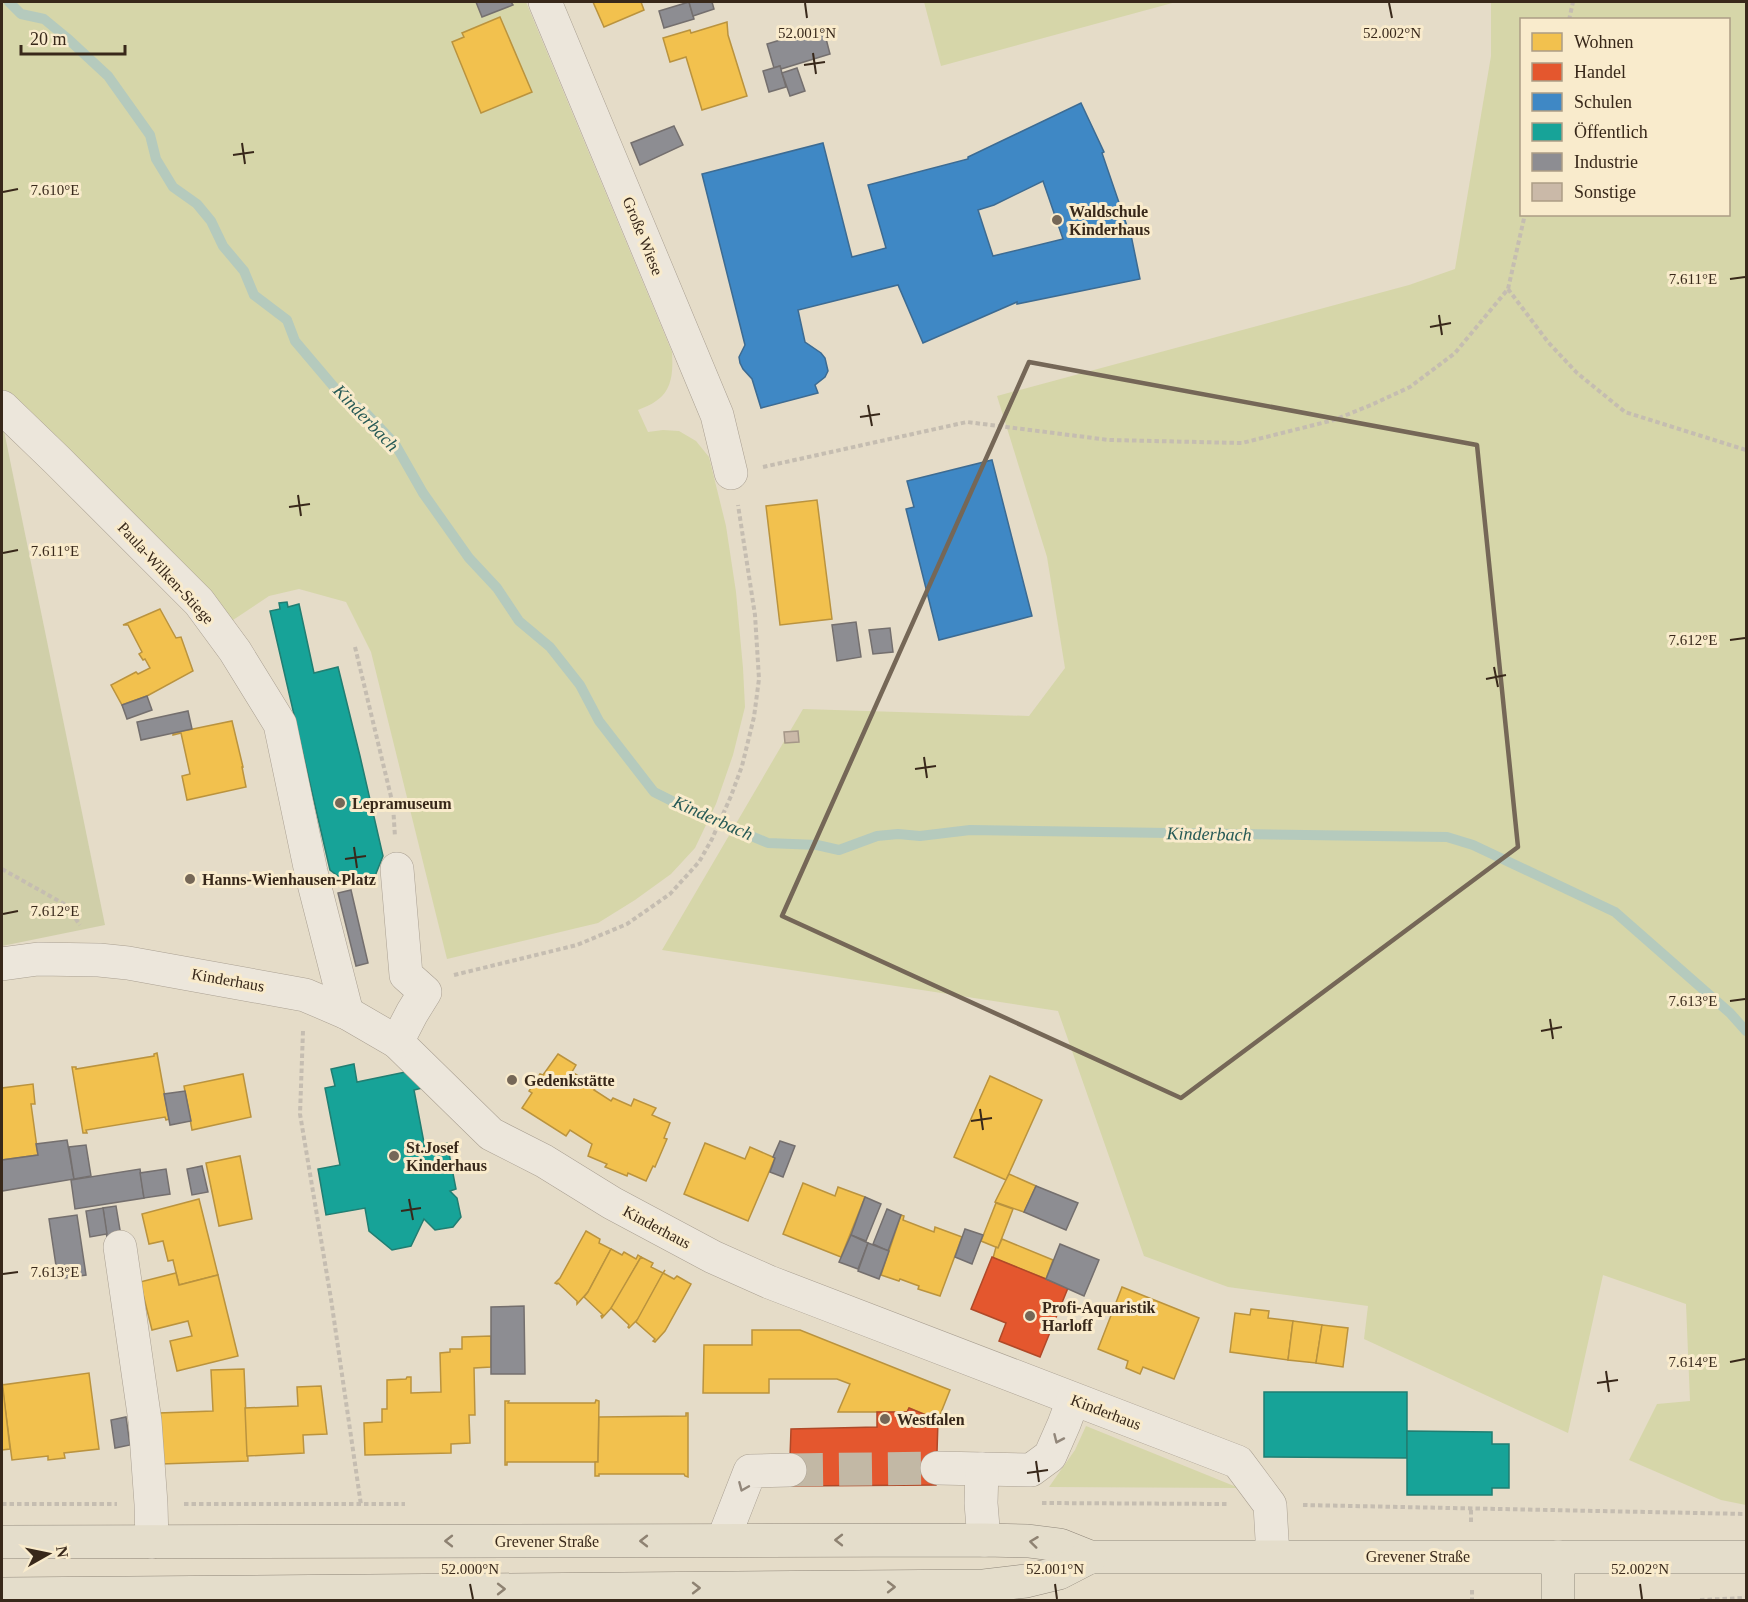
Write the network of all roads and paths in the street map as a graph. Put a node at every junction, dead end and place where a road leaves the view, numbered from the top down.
1 (545, 2) edge
2 (1574, 2) edge
3 (1570, 18) edge
4 (1525, 216) edge
5 (1508, 289) junction
6 (2, 407) edge
7 (1746, 450) edge
8 (731, 473) junction
9 (355, 647) dead end
10 (2, 869) edge
11 (397, 869) joint
12 (99, 960) junction
13 (2, 963) edge
14 (425, 992) junction
15 (304, 995) junction
16 (346, 1012) junction
17 (397, 1042) junction
18 (120, 1247) dead end
19 (1073, 1400) junction
20 (937, 1468) tunnel mouth
21 (982, 1469) junction
22 (790, 1470) tunnel mouth
23 (1270, 1505) junction
24 (1746, 1514) edge
25 (723, 1540) junction
26 (984, 1540) junction
27 (362, 1541) junction
28 (2, 1542) edge
29 (152, 1542) junction
30 (1273, 1556) junction
31 (1090, 1557) junction
32 (1558, 1557) junction
33 (1746, 1557) edge
34 (2, 1594) edge
35 (1746, 1598) edge
36 (1558, 1600) edge
37 (1700, 1600) edge

1 - 8 street, Große Wiese
2 - 3 path
4 - 5 path
5 - 7 path
5 - 8 path
6 - 16 street, Paula-Wilken-Stiege
8 - 14 path
9 - 11 path
10 - 12 path
11 - 14 street
12 - 13 street, Kinderhaus
12 - 15 street, Kinderhaus
14 - 17 street
15 - 16 street, Kinderhaus
15 - 27 path
16 - 17 street, Kinderhaus
17 - 19 street, Kinderhaus
18 - 29 street
19 -> 21 street
19 - 23 street, Kinderhaus
20 - 21 street
21 - 26 street
22 -> 25 street
23 - 24 path
23 - 30 street
26 -> 25 main road, Grevener Straße
25 -> 27 main road, Grevener Straße
31 -> 26 main road, Grevener Straße
27 - 29 main road, Grevener Straße
28 - 29 main road, Grevener Straße
30 - 31 main road, Grevener Straße
30 - 32 main road, Grevener Straße
34 -> 31 main road, Grevener Straße
32 - 33 main road, Grevener Straße
32 - 36 main road
35 - 37 path

